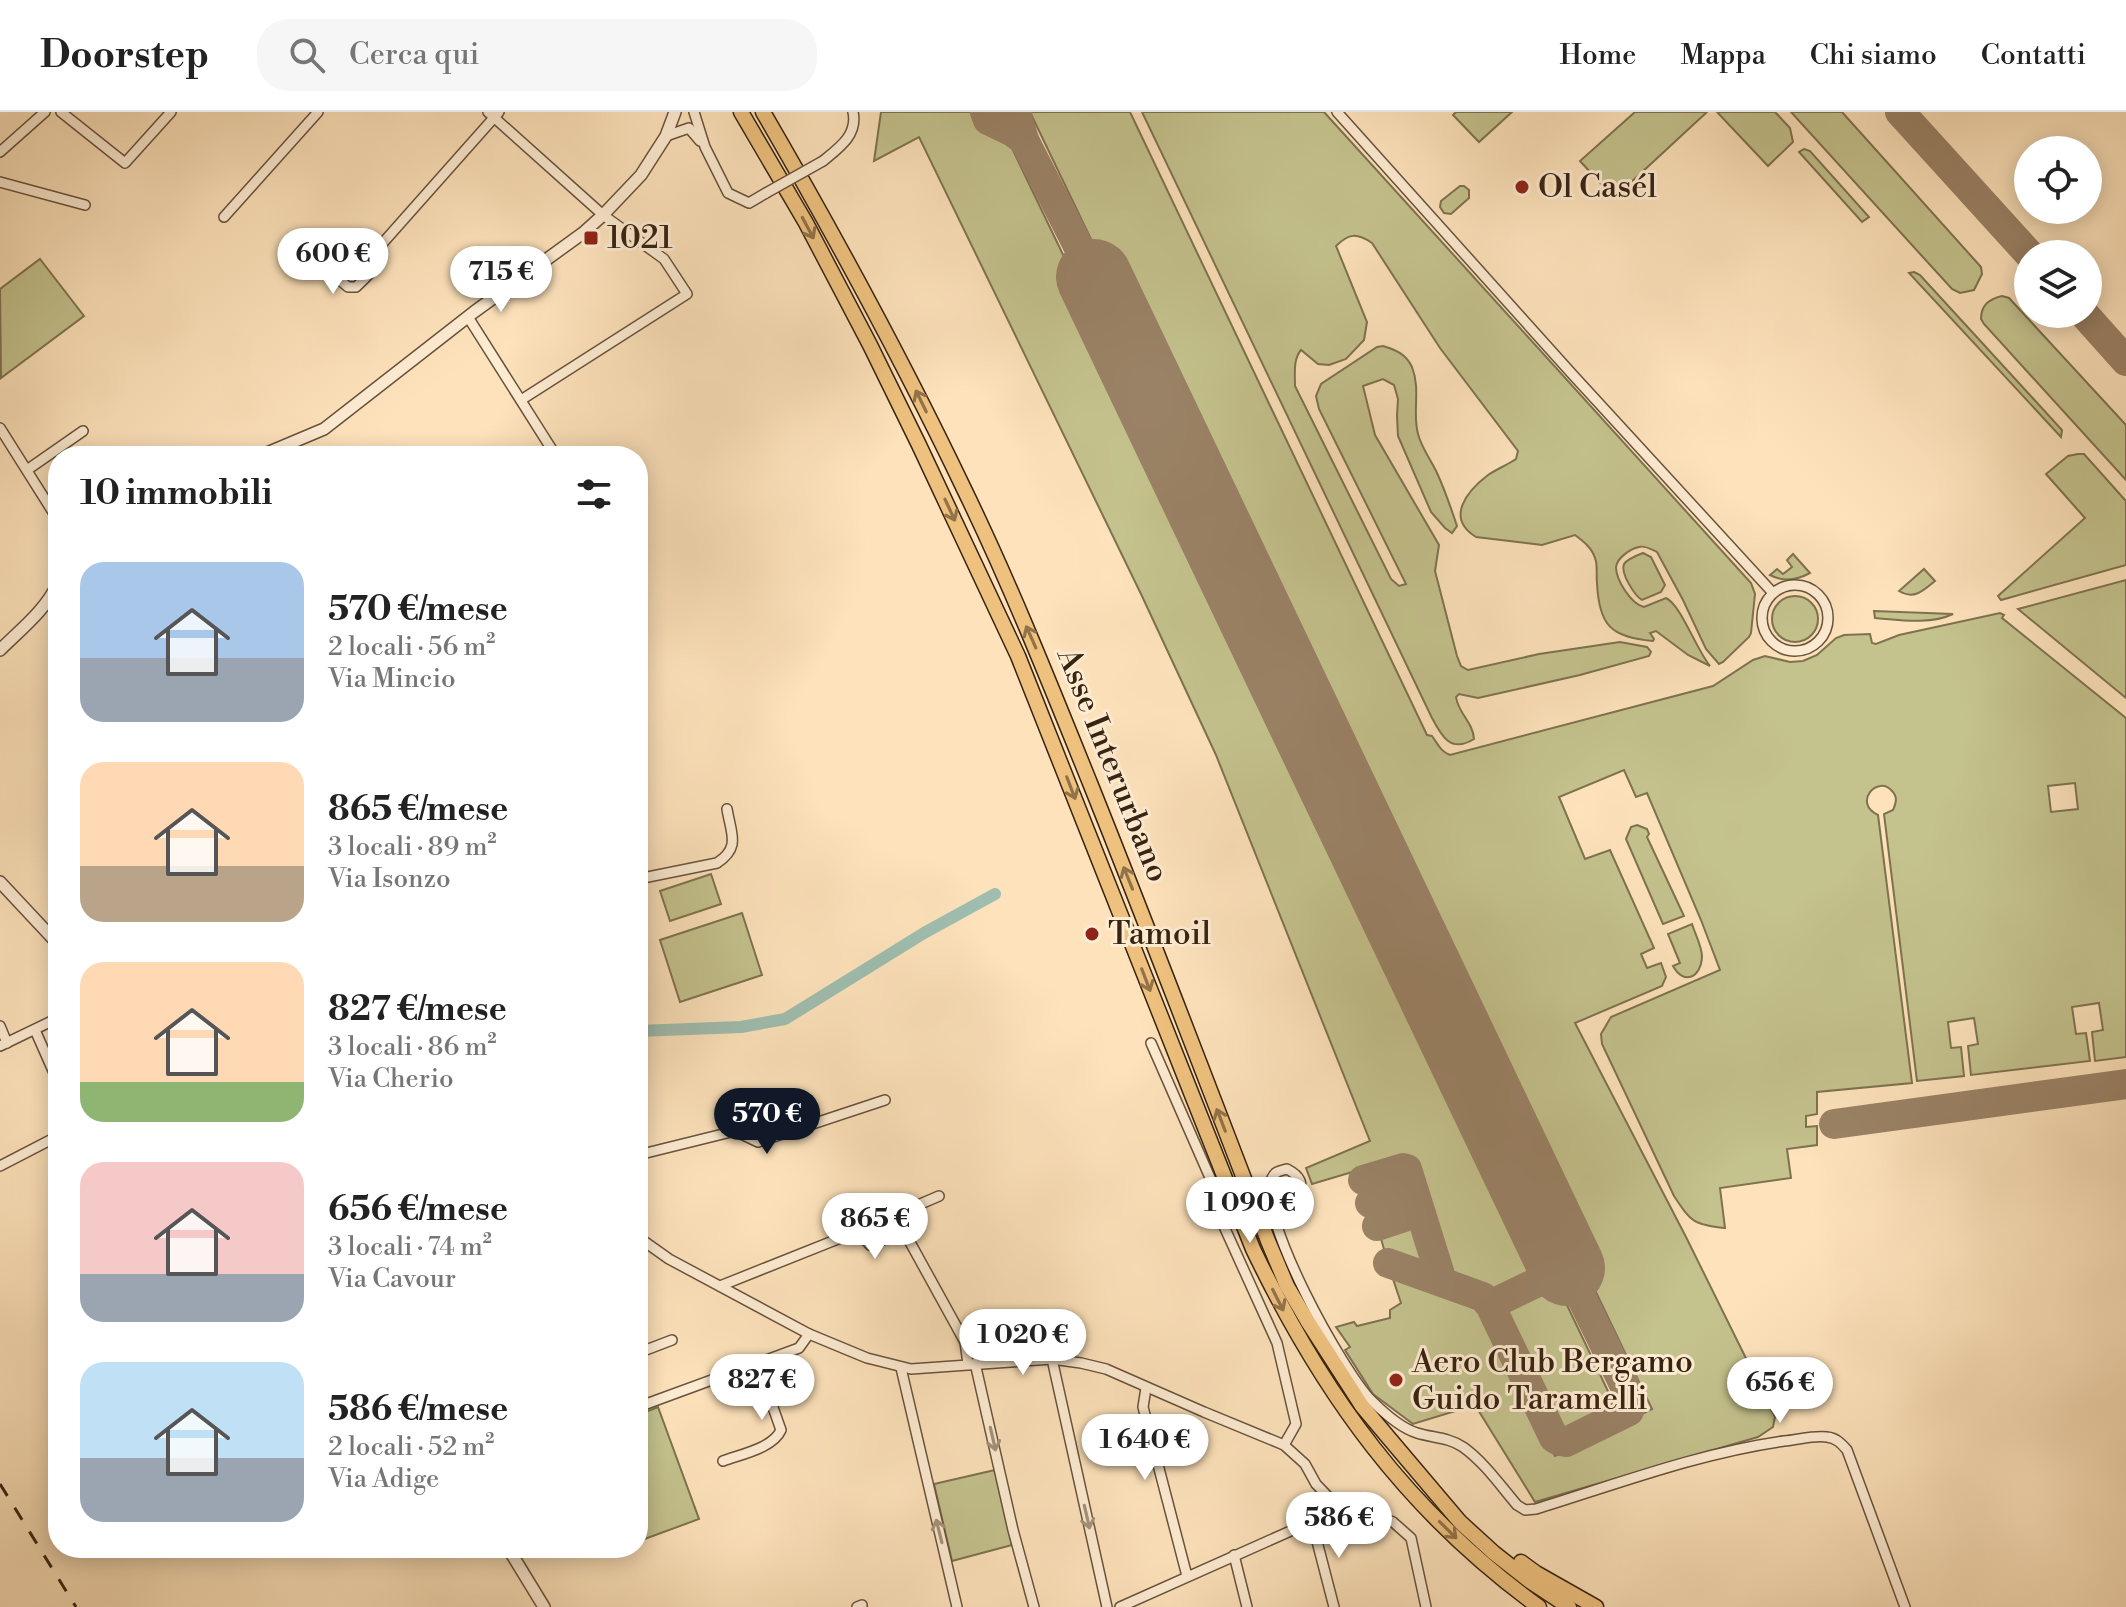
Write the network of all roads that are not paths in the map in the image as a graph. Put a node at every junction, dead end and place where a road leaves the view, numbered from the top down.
1 (45, 112) edge
2 (61, 112) edge
3 (171, 112) edge
4 (318, 112) edge
5 (676, 112) edge
6 (694, 112) edge
7 (741, 112) edge
8 (763, 112) edge
9 (853, 112) edge
10 (1337, 112) edge
11 (494, 114) edge
12 (689, 128) junction
13 (666, 136) junction
14 (705, 147) junction
15 (0, 152) edge
16 (0, 182) edge
17 (85, 205) dead end
18 (603, 215) junction
19 (224, 217) dead end
20 (381, 245) junction
21 (468, 317) junction
22 (521, 400) junction
23 (0, 428) edge
24 (83, 431) dead end
25 (5, 445) edge
26 (61, 446) edge
27 (287, 446) edge
28 (550, 446) edge
29 (48, 455) edge
30 (27, 470) junction
31 (48, 504) edge
32 (1773, 593) junction
33 (48, 605) edge
34 (0, 650) edge
35 (727, 809) dead end
36 (648, 877) edge
37 (0, 882) edge
38 (48, 933) edge
39 (48, 1023) edge
40 (0, 1026) edge
41 (35, 1030) junction
42 (1151, 1043) dead end
43 (4, 1045) edge
44 (48, 1059) edge
45 (885, 1100) dead end
46 (48, 1141) edge
47 (648, 1153) edge
48 (0, 1166) edge
49 (939, 1196) dead end
50 (1272, 1207) dead end
51 (895, 1215) junction
52 (858, 1231) junction
53 (904, 1232) junction
54 (648, 1244) edge
55 (720, 1286) junction
56 (809, 1334) junction
57 (672, 1340) dead end
58 (648, 1349) edge
59 (1052, 1359) junction
60 (972, 1363) junction
61 (758, 1365) junction
62 (901, 1368) junction
63 (1146, 1388) junction
64 (648, 1404) edge
65 (1388, 1437) junction
66 (1284, 1445) junction
67 (723, 1461) dead end
68 (1340, 1509) junction
69 (1312, 1522) junction
70 (1234, 1555) junction
71 (514, 1558) edge
72 (1187, 1576) junction
73 (1125, 1606) edge
74 (544, 1607) edge
75 (957, 1607) edge
76 (1034, 1607) edge
77 (1107, 1607) edge
78 (1247, 1607) edge
79 (1334, 1607) edge
80 (1426, 1607) edge
81 (1539, 1607) edge
82 (1569, 1607) edge
83 (1596, 1607) edge
84 (1905, 1607) edge

1 - 15 street
2 - 3 street
4 - 19 street
5 - 12 street
5 - 13 street
6 - 14 street
7 -> 81 highway, Asse Interurbano
65 -> 8 highway, Asse Interurbano
9 - 14 street, bridge
10 - 32 street
11 - 18 street
11 - 20 street
12 - 13 street
12 - 14 street
13 - 18 street
16 - 17 street
18 - 21 street
18 - 22 street
20 - 20 street
21 - 22 street
21 - 27 street
22 - 28 street
23 - 25 street
24 - 26 street
25 - 30 street
29 - 30 street
30 - 31 street
32 - 32 street
33 - 34 street
35 - 36 street
37 - 38 street
39 - 41 street
40 - 43 street
41 - 43 street
41 - 44 street
42 - 66 street
45 - 47 street
46 - 48 street
49 - 51 street
50 - 84 street
51 - 52 street
51 - 53 street
52 - 53 street
52 - 55 street
53 - 60 street
54 - 55 street
55 - 56 street
56 - 61 street
56 - 62 street
57 - 58 street
59 - 60 street
59 - 63 street
59 -> 77 street
60 - 62 street
60 -> 76 street
61 - 64 street
61 - 67 street
75 -> 62 street
63 - 66 street
63 - 72 street
65 - 82 highway, Asse Interurbano
65 - 83 highway
66 - 68 street
68 - 69 street
68 - 80 street
69 - 70 street
69 - 79 street
70 - 72 street
70 - 78 street
71 - 74 street
72 - 73 street

